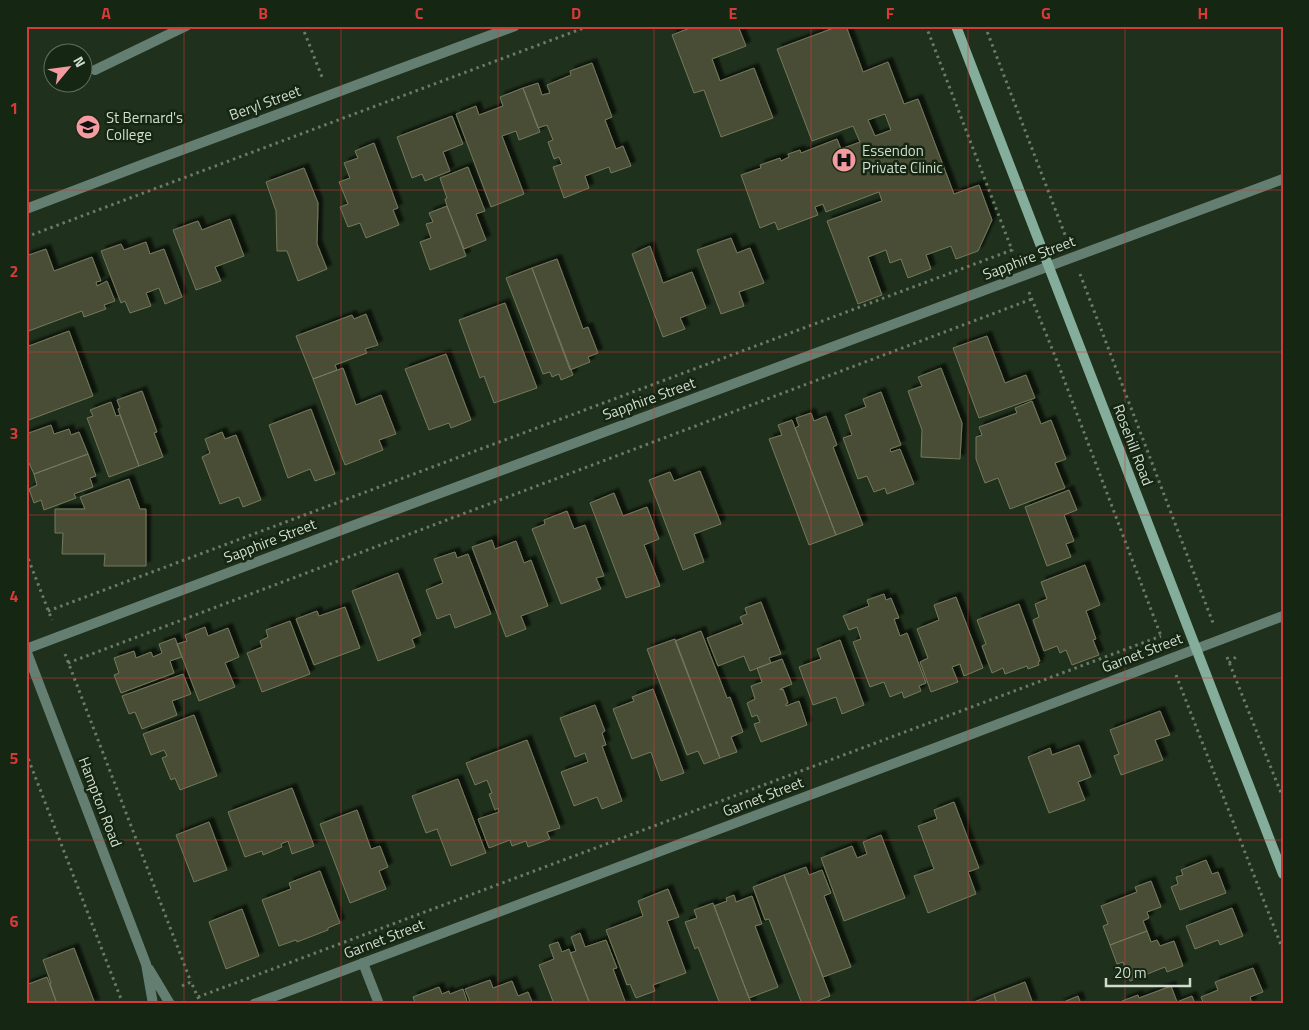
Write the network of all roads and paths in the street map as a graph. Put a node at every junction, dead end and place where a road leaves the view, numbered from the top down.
1 (186, 26) edge
2 (302, 26) edge
3 (515, 26) edge
4 (588, 26) edge
5 (926, 26) edge
6 (956, 26) edge
7 (985, 26) edge
8 (95, 70) dead end
9 (323, 79) dead end
10 (1283, 179) edge
11 (26, 209) edge
12 (26, 237) edge
13 (1073, 257) junction
14 (1049, 266) junction
15 (1023, 276) junction
16 (1032, 299) junction
17 (26, 553) edge
18 (48, 611) junction
19 (1283, 616) edge
20 (1161, 636) junction
21 (58, 637) junction
22 (1220, 639) junction
23 (1196, 648) junction
24 (26, 650) edge
25 (1170, 658) junction
26 (68, 663) junction
27 (26, 753) edge
28 (1283, 798) edge
29 (1283, 874) edge
30 (1283, 950) edge
31 (363, 963) junction
32 (146, 964) junction
33 (191, 982) dead end
34 (198, 997) dead end
35 (124, 1004) edge
36 (153, 1004) edge
37 (170, 1004) edge
38 (254, 1004) edge
39 (378, 1004) edge

1 - 8 street
2 - 9 path
3 - 11 street, Beryl Street
4 - 12 path
5 - 18 path
6 - 14 street, Rosehill Road
7 - 13 path
10 - 13 street, Sapphire Street
13 - 14 street, Sapphire Street
13 - 22 path
14 - 15 street, Sapphire Street
14 - 23 street, Rosehill Road
15 - 16 path
15 - 21 street, Sapphire Street
16 - 20 path
16 - 26 path
17 - 18 path
18 - 21 path
19 - 22 street, Garnet Street
20 - 25 path
20 - 34 path
21 - 24 street, Sapphire Street
21 - 26 path
22 - 23 street, Garnet Street
22 - 28 path
23 - 25 street, Garnet Street
23 - 29 street, Rosehill Road
24 - 32 street, Hampton Road
25 - 30 path
25 - 31 street, Garnet Street
26 - 33 path
27 - 35 path
31 - 38 street, Garnet Street
31 - 39 street
32 - 36 street, Hampton Road
32 - 37 street, Hampton Road

